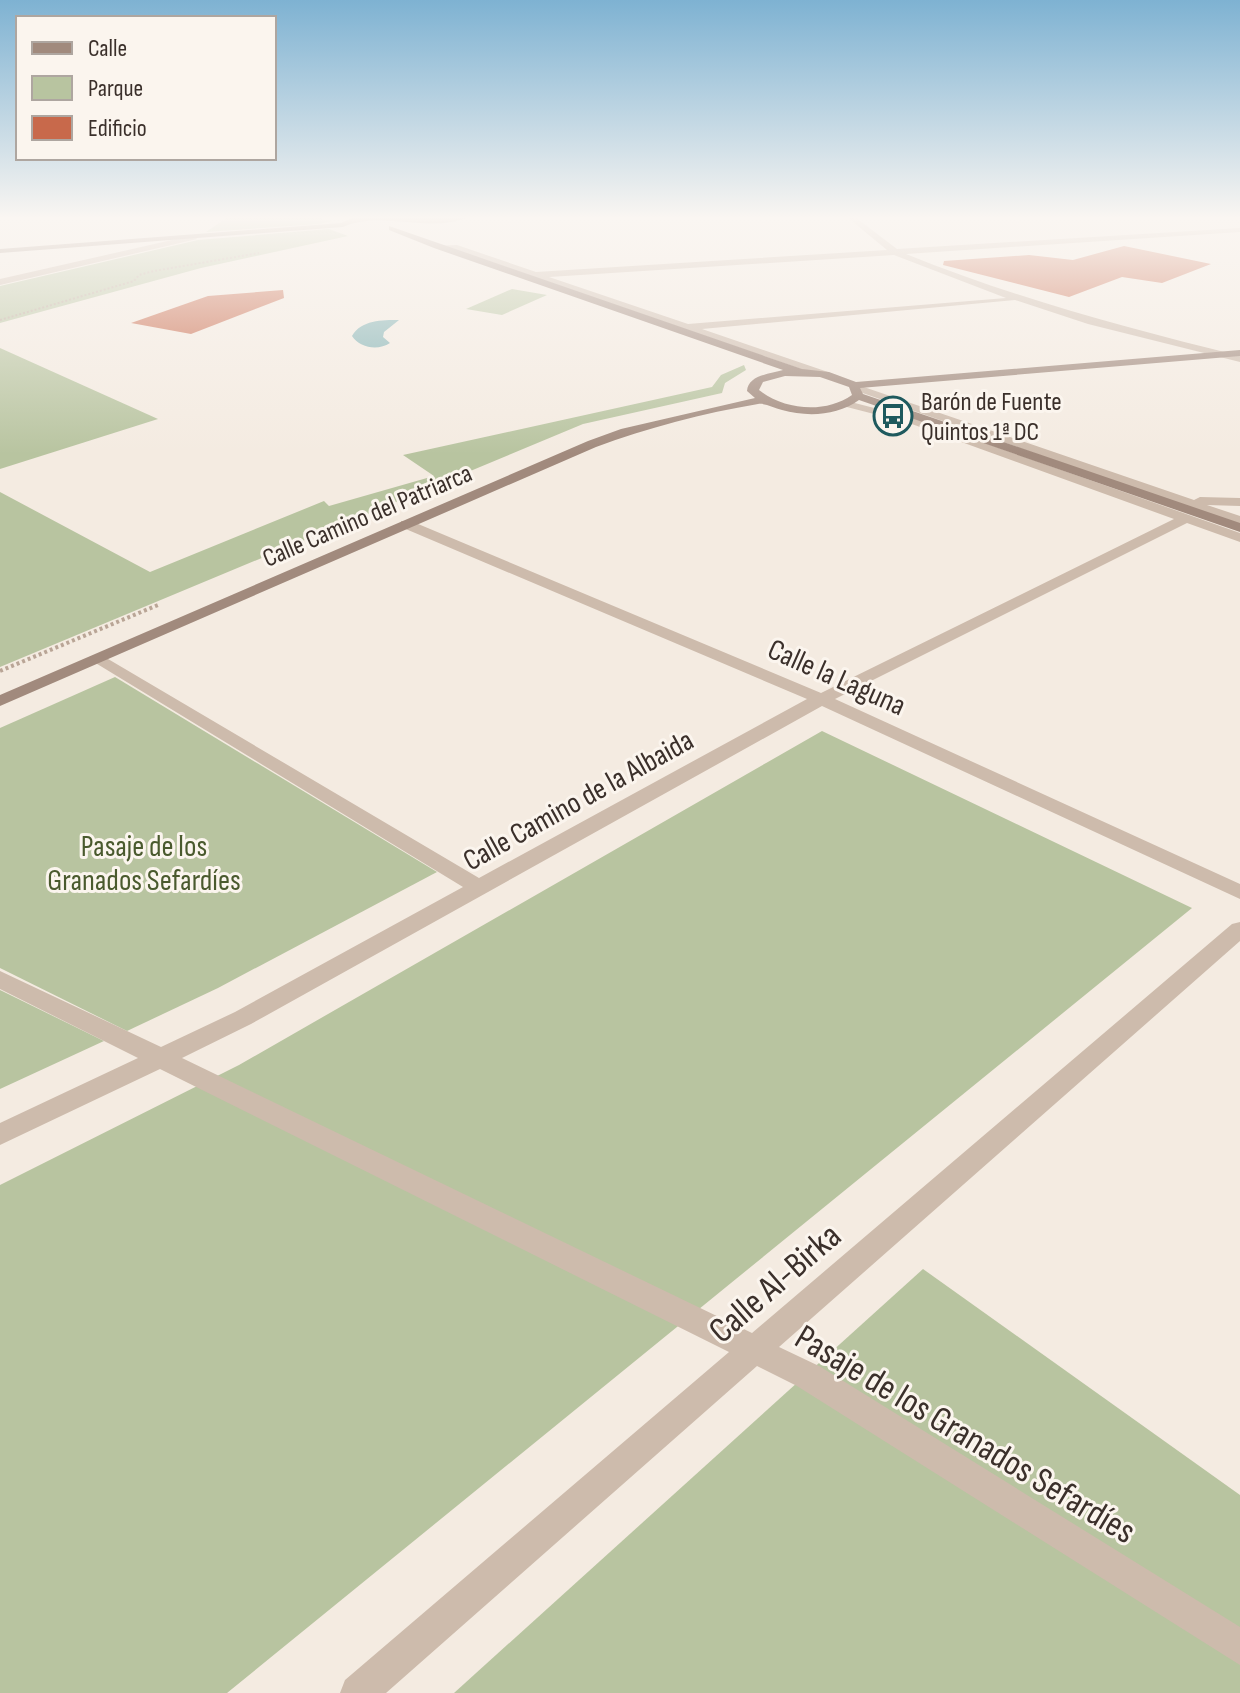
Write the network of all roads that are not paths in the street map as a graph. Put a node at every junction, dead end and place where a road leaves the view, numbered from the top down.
1 (579, 296) edge
2 (594, 296) edge
3 (1006, 296) edge
4 (1014, 299) junction
5 (685, 327) junction
6 (1220, 355) junction
7 (1240, 356) edge
8 (764, 361) junction
9 (799, 372) junction
10 (824, 374) junction
11 (770, 376) junction
12 (901, 382) junction
13 (854, 393) junction
14 (888, 397) junction
15 (762, 400) junction
16 (1240, 502) edge
17 (1183, 509) junction
18 (1240, 521) edge
19 (406, 524) junction
20 (1240, 528) edge
21 (1240, 538) edge
22 (97, 659) junction
23 (821, 699) junction
24 (0, 701) edge
25 (480, 888) junction
26 (1240, 892) edge
27 (1240, 929) edge
28 (0, 979) edge
29 (160, 1058) junction
30 (0, 1135) edge
31 (754, 1349) junction
32 (1240, 1647) edge
33 (358, 1693) edge

1 - 8 street
2 - 5 street
3 - 4 street
4 - 5 street
4 - 6 street
5 - 10 street
6 - 7 street
6 - 12 street
8 - 9 street
8 - 11 street
9 - 10 street
9 - 11 street
10 - 13 street
11 - 15 street
12 - 13 street
12 - 14 street
13 - 14 street
13 - 15 street
13 - 17 street
13 - 20 street
14 - 17 street
15 - 19 street, Calle Camino del Patriarca
16 - 17 street
17 - 18 street
17 - 21 street
17 - 23 street, Calle Camino de la Albaida
19 - 22 street, Calle Camino del Patriarca
19 - 23 street, Calle la Laguna
22 - 24 street, Calle Camino del Patriarca
22 - 25 street
23 - 25 street, Calle Camino de la Albaida
23 - 26 street, Calle la Laguna
25 - 29 street, Calle Camino de la Albaida
27 - 31 street, Calle Al-Birka
28 - 29 street, Pasaje de los Granados Sefardíes
29 - 30 street, Calle Camino de la Albaida
29 - 31 street, Pasaje de los Granados Sefardíes
31 - 32 street, Pasaje de los Granados Sefardíes
31 - 33 street, Calle Al-Birka

